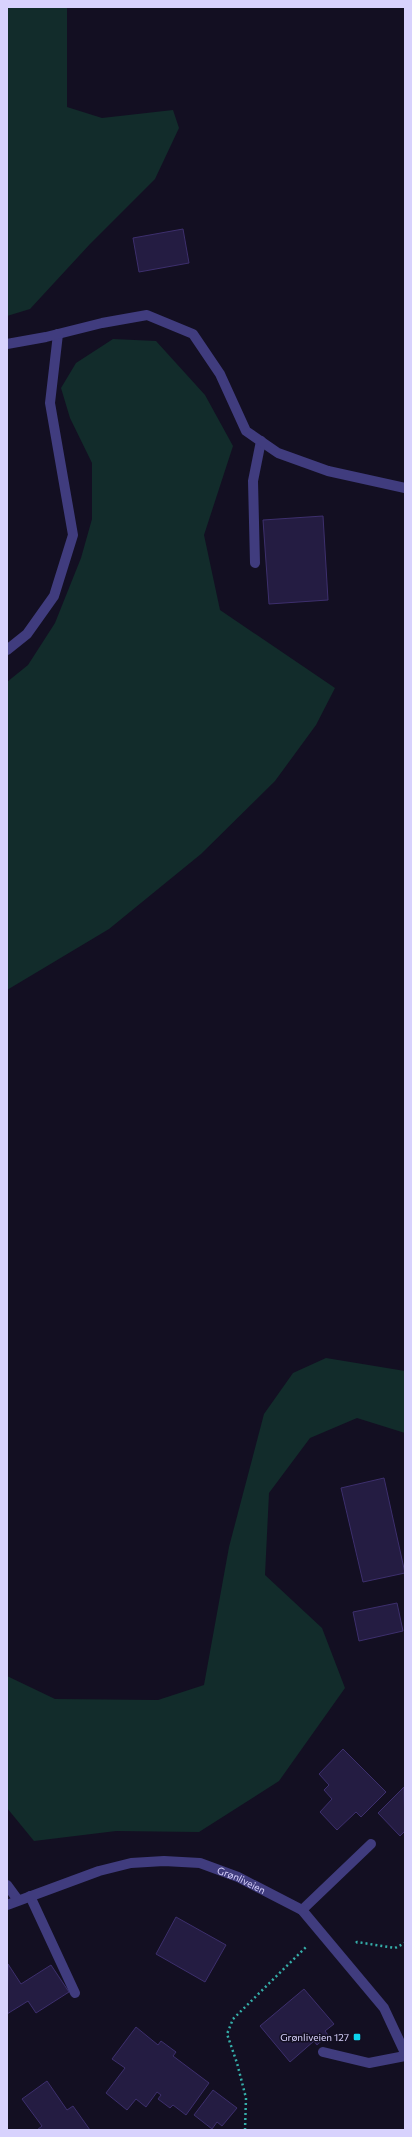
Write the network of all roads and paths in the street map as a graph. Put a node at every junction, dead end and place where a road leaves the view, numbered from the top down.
1 (58, 334) junction
2 (7, 344) edge
3 (261, 441) junction
4 (405, 488) edge
5 (255, 563) dead end
6 (7, 650) edge
7 (371, 1844) dead end
8 (7, 1885) edge
9 (30, 1896) junction
10 (18, 1900) junction
11 (7, 1905) edge
12 (302, 1910) junction
13 (321, 1932) junction
14 (405, 1944) edge
15 (341, 1958) junction
16 (75, 1993) dead end
17 (323, 2052) dead end
18 (405, 2052) edge
19 (405, 2056) edge
20 (245, 2130) edge

1 - 2 street
1 - 3 street
1 - 6 street
3 - 4 street
3 - 5 street
7 - 12 street
8 - 10 street
9 - 10 street, Grønliveien
9 - 12 street, Grønliveien
9 - 16 street
10 - 11 street, Grønliveien
12 - 13 street, Grønliveien
13 - 15 street, Grønliveien
13 - 20 path
14 - 15 path
15 - 18 street, Grønliveien
17 - 19 street

